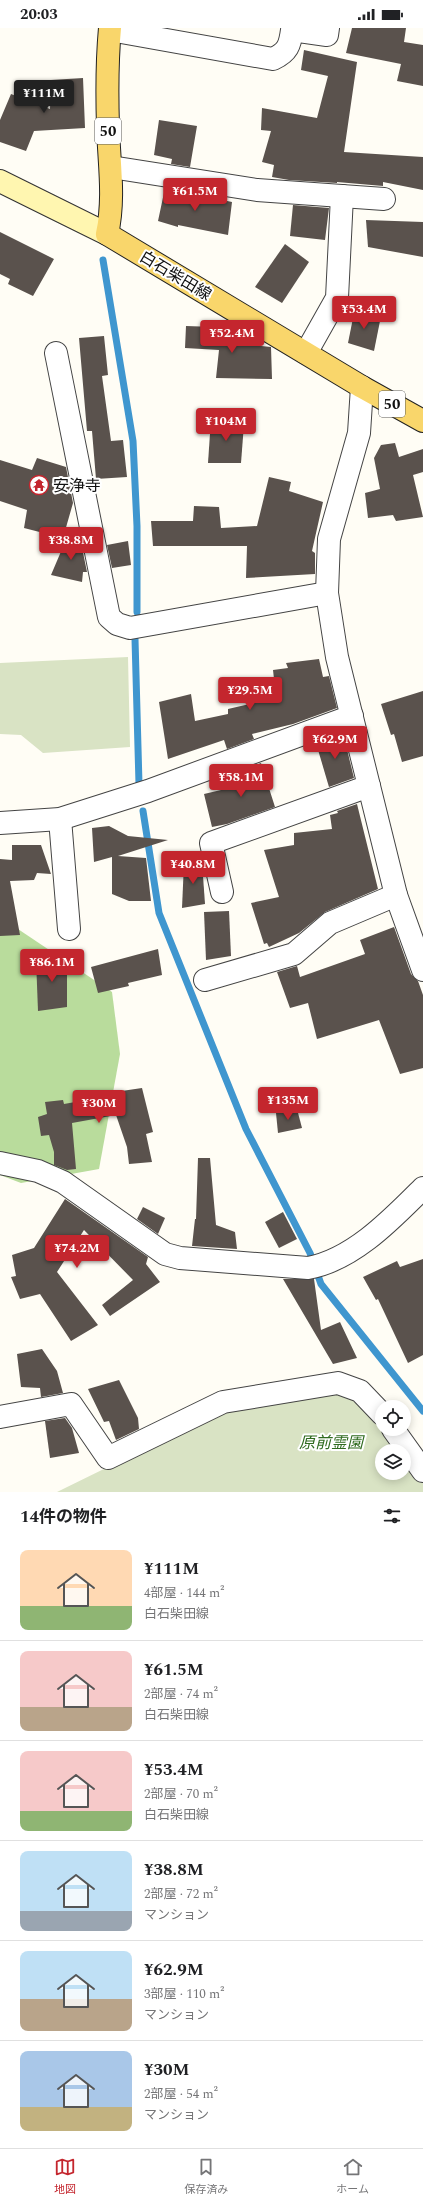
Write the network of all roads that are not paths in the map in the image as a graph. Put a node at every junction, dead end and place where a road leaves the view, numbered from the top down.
1 (328, 28) edge
2 (110, 29) edge
3 (111, 167) junction
4 (0, 181) edge
5 (342, 196) junction
6 (384, 199) dead end
7 (107, 234) junction
8 (56, 353) dead end
9 (306, 353) junction
10 (362, 387) junction
11 (423, 421) edge
12 (327, 592) junction
13 (352, 716) junction
14 (369, 786) junction
15 (60, 819) junction
16 (0, 823) edge
17 (222, 892) dead end
18 (396, 894) junction
19 (69, 930) dead end
20 (423, 970) edge
21 (205, 980) dead end
22 (0, 1163) edge
23 (423, 1188) edge
24 (375, 1407) edge
25 (0, 1417) edge
26 (398, 1436) edge
27 (423, 1472) edge

1 - 2 street
2 - 3 main road, 50
3 - 5 street
3 - 7 main road, 50
4 - 7 main road
5 - 6 street
5 - 9 street
7 - 9 main road, 白石柴田線 / 50
8 - 12 street
9 - 10 main road, 白石柴田線 / 50
10 - 11 main road, 白石柴田線 / 50
10 - 12 street
12 - 13 street
13 - 14 street
13 - 15 street
14 - 17 street
14 - 18 street
15 - 16 street
15 - 19 street
18 - 20 street
18 - 21 street
22 - 23 street
24 - 25 street
26 - 27 street

